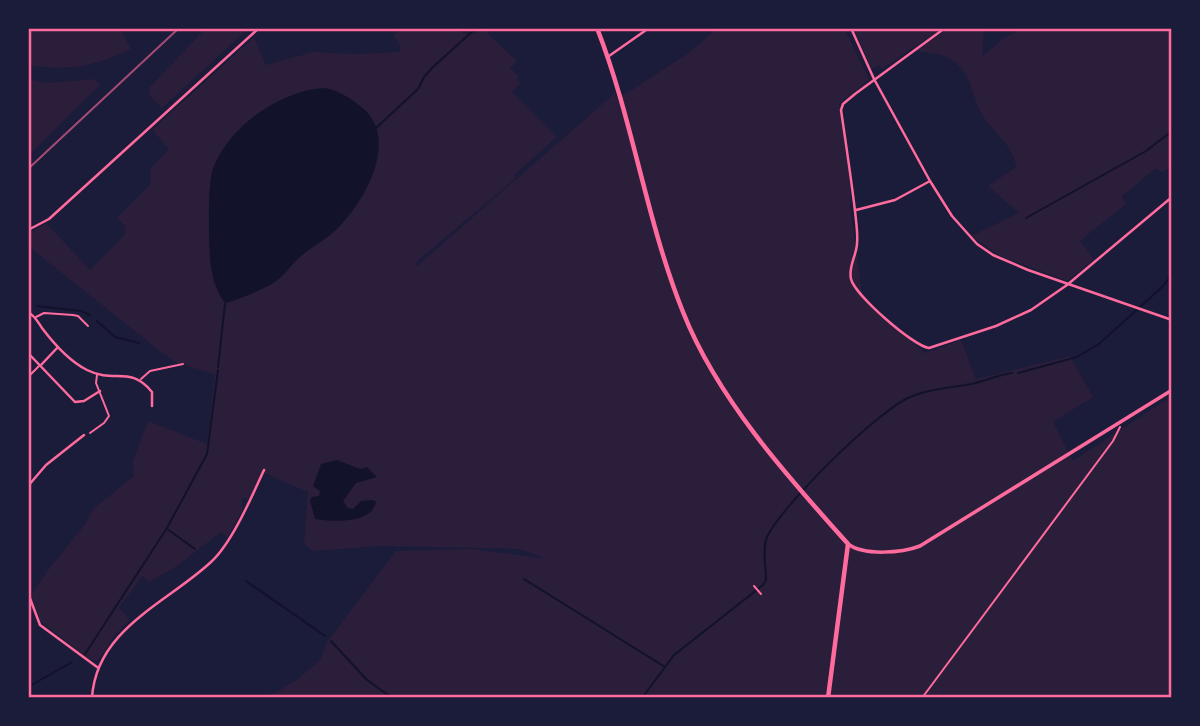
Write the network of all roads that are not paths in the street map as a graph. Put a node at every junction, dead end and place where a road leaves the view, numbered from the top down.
1 (259, 28) edge
2 (597, 28) edge
3 (649, 28) edge
4 (851, 28) edge
5 (944, 28) edge
6 (608, 56) junction
7 (874, 79) junction
8 (930, 181) junction
9 (1172, 197) edge
10 (855, 210) junction
11 (28, 230) edge
12 (1067, 285) junction
13 (28, 312) edge
14 (35, 317) junction
15 (1172, 320) edge
16 (88, 326) dead end
17 (58, 347) junction
18 (28, 353) edge
19 (184, 364) dead end
20 (40, 365) junction
21 (97, 374) junction
22 (28, 377) edge
23 (141, 379) junction
24 (1172, 390) edge
25 (100, 391) junction
26 (152, 406) dead end
27 (90, 433) dead end
28 (84, 435) dead end
29 (264, 470) dead end
30 (28, 486) edge
31 (848, 544) junction
32 (28, 593) edge
33 (97, 667) junction
34 (92, 698) edge
35 (828, 698) edge

1 - 11 street
2 - 6 main road
3 - 6 street
4 - 7 street
5 - 7 street
6 - 31 main road
7 - 8 street
7 - 10 street
8 - 10 street
8 - 12 street
9 - 12 street
10 - 12 street
12 - 15 street
13 - 14 street
14 - 16 street
14 - 17 street
17 - 20 street
17 - 21 street
18 - 20 street
19 - 23 street
20 - 22 street
20 - 25 street
21 - 23 street
21 - 25 street
23 - 26 street
24 - 31 street
25 - 27 street
28 - 30 street
29 - 33 street
31 - 35 main road
32 - 33 street
33 - 34 street

